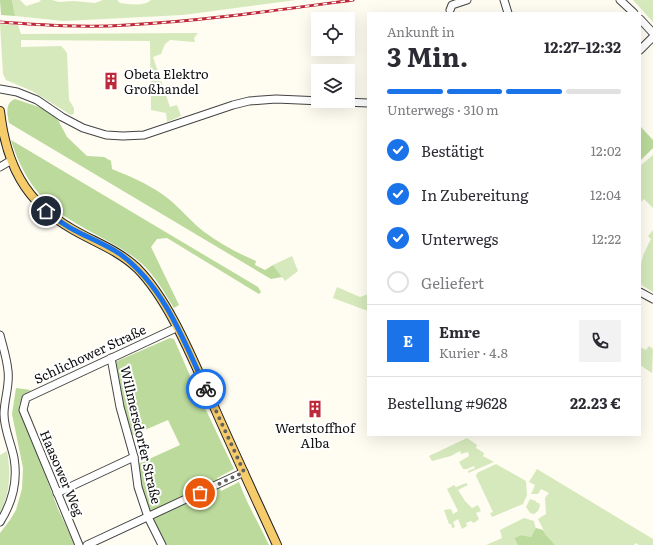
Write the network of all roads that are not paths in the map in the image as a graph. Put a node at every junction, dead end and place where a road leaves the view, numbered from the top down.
1 (467, 0) edge
2 (504, 0) edge
3 (621, 0) edge
4 (450, 10) dead end
5 (508, 12) edge
6 (633, 12) edge
7 (641, 20) edge
8 (653, 33) edge
9 (653, 37) edge
10 (641, 49) edge
11 (0, 89) edge
12 (367, 103) edge
13 (0, 111) edge
14 (10, 160) junction
15 (0, 167) edge
16 (641, 293) edge
17 (653, 299) edge
18 (176, 328) junction
19 (0, 336) edge
20 (111, 358) junction
21 (23, 410) joint
22 (134, 457) junction
23 (244, 472) junction
24 (57, 493) junction
25 (148, 517) junction
26 (0, 522) edge
27 (79, 545) edge
28 (87, 545) edge
29 (162, 545) edge
30 (277, 545) edge

1 - 4 street
2 - 5 street
3 - 6 street
7 - 8 street
9 - 10 street
11 - 12 street
13 - 14 main road
14 - 15 street
14 - 18 main road
16 - 17 street
18 - 20 street, Schlichower Straße
18 - 23 main road
19 - 26 street
20 - 21 street, Schlichower Straße
20 - 22 street, Willmersdorfer Straße
21 - 24 street, Haasower Weg
22 - 24 street
22 - 25 street, Willmersdorfer Straße
23 - 25 street
23 - 30 main road
24 - 27 street, Haasower Weg
25 - 28 street
25 - 29 street, Willmersdorfer Straße

